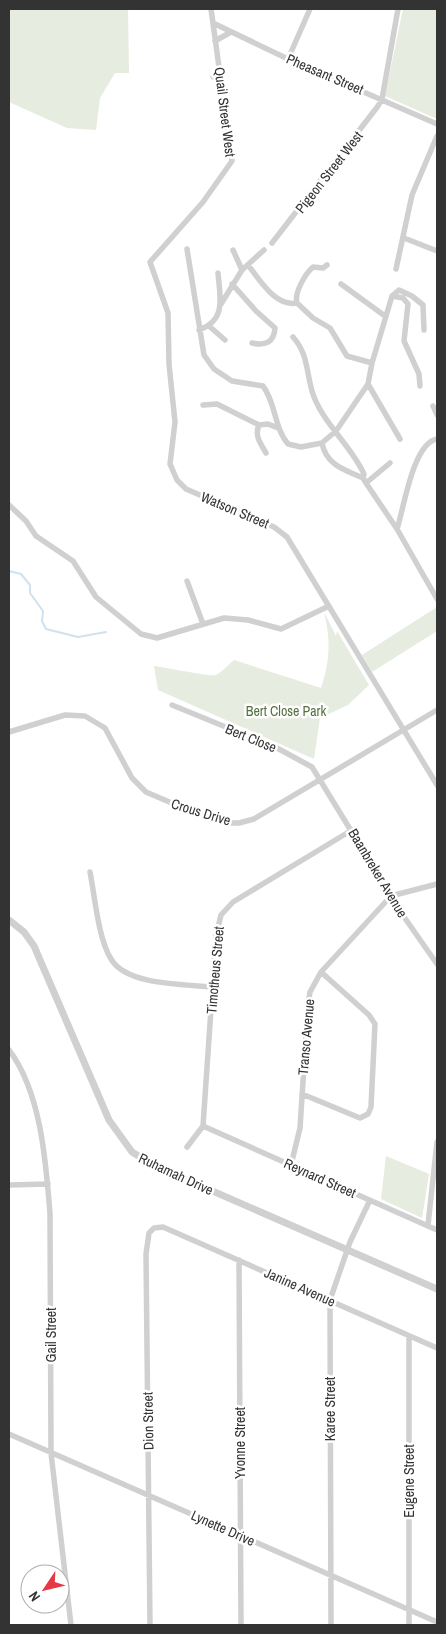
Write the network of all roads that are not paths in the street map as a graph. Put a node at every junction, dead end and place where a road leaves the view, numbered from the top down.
1 (211, 9) edge
2 (310, 9) edge
3 (398, 9) edge
4 (213, 23) junction
5 (231, 32) junction
6 (215, 41) junction
7 (288, 59) junction
8 (221, 76) junction
9 (213, 77) dead end
10 (382, 99) junction
11 (437, 124) edge
12 (437, 136) edge
13 (404, 238) junction
14 (272, 243) dead end
15 (187, 249) dead end
16 (233, 250) dead end
17 (264, 250) dead end
18 (437, 251) edge
19 (150, 262) joint
20 (248, 264) junction
21 (327, 265) dead end
22 (396, 269) dead end
23 (242, 270) junction
24 (218, 273) dead end
25 (232, 284) junction
26 (341, 284) dead end
27 (392, 296) junction
28 (297, 303) junction
29 (221, 304) junction
30 (385, 316) junction
31 (209, 326) junction
32 (199, 330) junction
33 (424, 330) dead end
34 (293, 337) dead end
35 (225, 340) dead end
36 (252, 343) dead end
37 (372, 363) junction
38 (368, 384) junction
39 (420, 386) dead end
40 (203, 405) dead end
41 (433, 406) dead end
42 (437, 415) edge
43 (259, 425) junction
44 (278, 428) junction
45 (336, 432) junction
46 (437, 438) edge
47 (400, 439) dead end
48 (322, 443) junction
49 (266, 453) dead end
50 (390, 463) dead end
51 (364, 481) junction
52 (9, 505) edge
53 (397, 529) junction
54 (187, 581) dead end
55 (437, 599) edge
56 (329, 606) junction
57 (203, 624) junction
58 (172, 705) dead end
59 (437, 710) edge
60 (403, 730) junction
61 (9, 732) edge
62 (321, 780) junction
63 (437, 785) edge
64 (352, 830) junction
65 (90, 872) dead end
66 (437, 884) edge
67 (391, 896) junction
68 (9, 920) edge
69 (437, 964) edge
70 (321, 972) junction
71 (213, 987) junction
72 (9, 1050) edge
73 (302, 1094) junction
74 (202, 1126) junction
75 (437, 1142) edge
76 (188, 1147) dead end
77 (291, 1166) junction
78 (48, 1184) junction
79 (9, 1185) edge
80 (370, 1200) junction
81 (428, 1226) junction
82 (163, 1227) joint
83 (437, 1230) edge
84 (348, 1250) junction
85 (239, 1260) junction
86 (437, 1289) edge
87 (330, 1300) junction
88 (409, 1336) junction
89 (437, 1348) edge
90 (9, 1434) edge
91 (51, 1453) junction
92 (149, 1496) junction
93 (240, 1536) junction
94 (330, 1574) junction
95 (409, 1610) junction
96 (437, 1622) edge
97 (71, 1625) edge
98 (150, 1625) edge
99 (241, 1625) edge
100 (331, 1625) edge
101 (409, 1625) edge

1 - 4 street, Quail Street West
2 - 7 street
3 - 10 street
4 - 5 street, Pheasant Street
4 - 6 street, Quail Street West
5 - 6 street
5 - 7 street, Pheasant Street
6 - 8 street, Quail Street West
7 - 10 street, Pheasant Street
8 - 9 street
8 - 19 street, Quail Street West
10 - 11 street, Pheasant Street
10 - 14 street, Pigeon Street West
12 - 13 street
13 - 18 street
13 - 22 street
15 - 32 street
16 - 23 street
17 - 20 street
19 - 56 street, Watson Street
20 - 23 street
20 - 28 street
21 - 28 street
23 - 25 street
24 - 29 street
25 - 29 street
25 - 36 street
26 - 30 street
27 - 30 street
27 - 33 street
27 - 39 street
28 - 37 street
29 - 31 street
30 - 37 street
31 - 32 street
31 - 35 street
32 - 44 street
34 - 45 street
37 - 38 street
38 - 45 street
38 - 47 street
40 - 43 street
41 - 42 street
43 - 44 street
43 - 49 street
44 - 48 street
45 - 48 street
45 - 51 street
46 - 53 street
48 - 51 street
50 - 51 street
51 - 53 street
52 - 57 street
53 - 55 street
54 - 57 street
56 - 57 street
56 - 60 street, Watson Street
58 - 62 street, Bert Close
59 - 60 street, Crous Drive
60 - 62 street, Crous Drive
60 - 63 street, Watson Street
61 - 62 street, Crous Drive
62 - 64 street, Baanbreker Avenue
64 - 67 street, Baanbreker Avenue
64 - 71 street, Timotheus Street
65 - 71 street
66 - 67 street
67 - 69 street, Baanbreker Avenue
67 - 70 street, Transo Avenue
68 - 84 street, Ruhamah Drive
70 - 73 street, Transo Avenue
70 - 73 street
71 - 74 street, Timotheus Street
72 - 78 street, Gail Street
73 - 77 street, Transo Avenue
74 - 76 street, Timotheus Street
74 - 77 street, Reynard Street
75 - 81 street
77 - 80 street, Reynard Street
78 - 79 street
78 - 91 street, Gail Street
80 - 81 street, Reynard Street
80 - 84 street, Karee Street
81 - 83 street, Reynard Street
82 - 85 street, Janine Avenue
82 - 92 street, Dion Street
84 - 86 street, Ruhamah Drive
84 - 87 street, Karee Street
85 - 87 street, Janine Avenue
85 - 93 street, Yvonne Street
87 - 88 street, Janine Avenue
87 - 94 street, Karee Street
88 - 89 street, Janine Avenue
88 - 95 street, Eugene Street
90 - 91 street, Lynette Drive
91 - 92 street, Lynette Drive
91 - 97 street, Gail Street
92 - 93 street, Lynette Drive
92 - 98 street, Dion Street
93 - 94 street, Lynette Drive
93 - 99 street, Yvonne Street
94 - 95 street, Lynette Drive
94 - 100 street, Karee Street
95 - 96 street, Lynette Drive
95 - 101 street, Eugene Street

